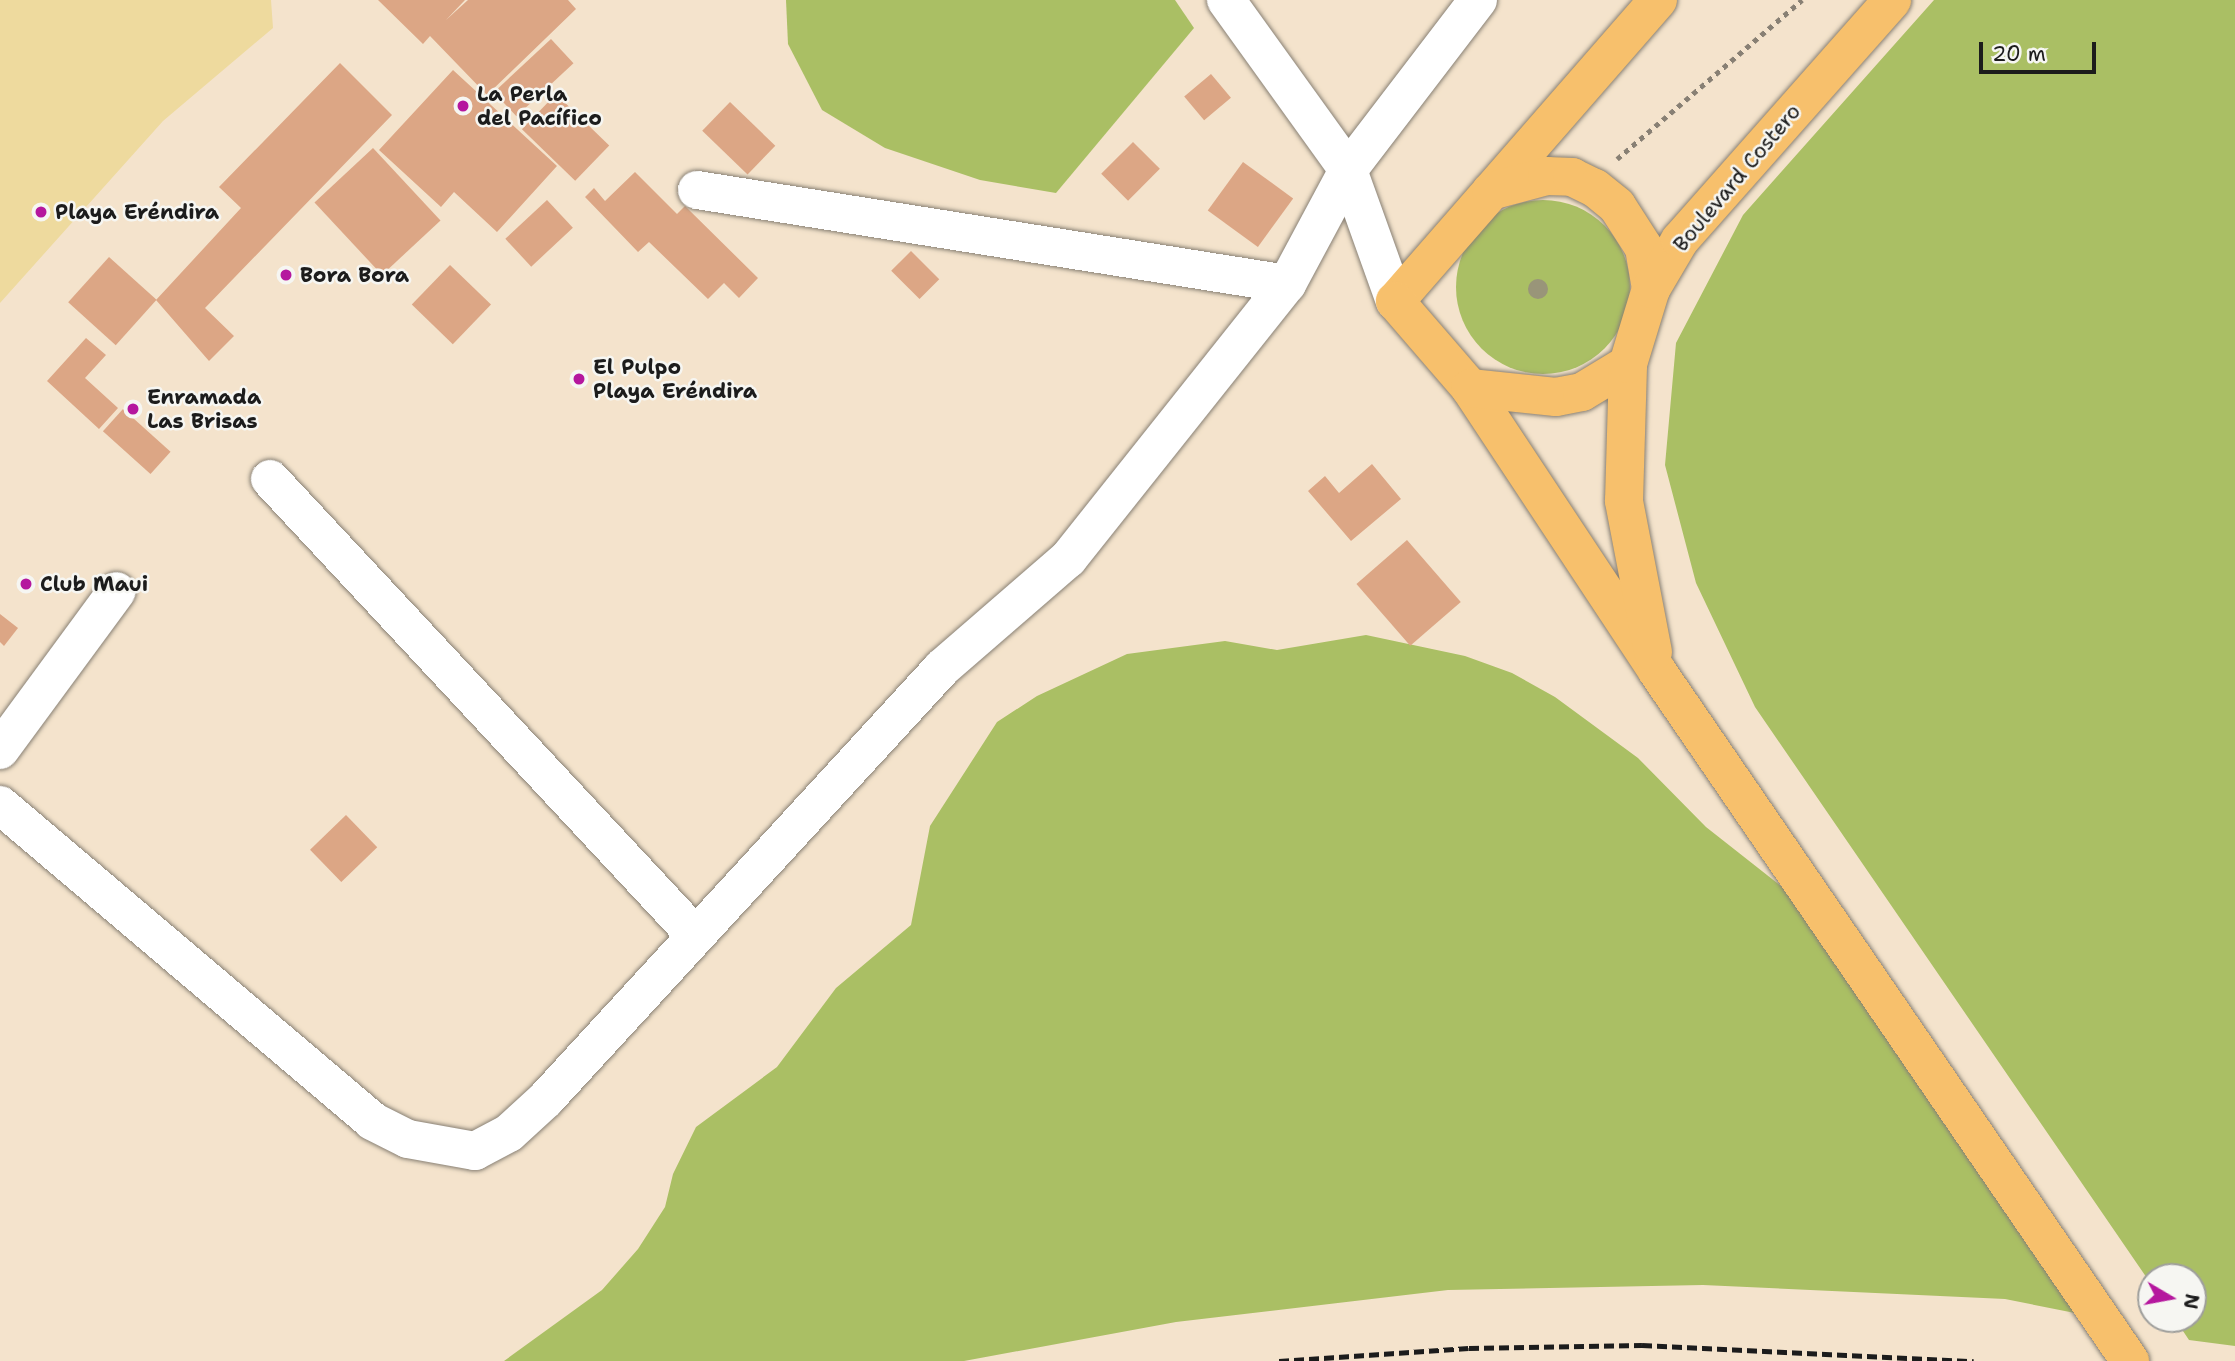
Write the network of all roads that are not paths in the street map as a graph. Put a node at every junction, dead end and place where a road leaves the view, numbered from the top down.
1 (1226, 0) edge
2 (1478, 0) edge
3 (1658, 0) edge
4 (1892, 0) edge
5 (1348, 170) junction
6 (697, 190) dead end
7 (1491, 191) junction
8 (1287, 284) junction
9 (1651, 289) junction
10 (1395, 301) junction
11 (1628, 364) junction
12 (1470, 388) junction
13 (270, 479) dead end
14 (117, 591) dead end
15 (1657, 671) junction
16 (0, 750) edge
17 (0, 805) edge
18 (694, 934) junction
19 (2130, 1361) edge

1 - 5 street
2 - 5 street
3 - 7 main road
4 - 9 main road, Boulevard Costero
5 - 8 street
5 - 10 street
6 - 8 street
7 - 9 main road
7 - 10 main road
8 - 18 street
9 - 11 main road, Boulevard Costero
10 - 12 main road
11 - 12 main road
11 - 15 main road, Boulevard Costero
12 - 15 main road
13 - 18 street
14 - 16 street
15 - 19 main road
17 - 18 street

